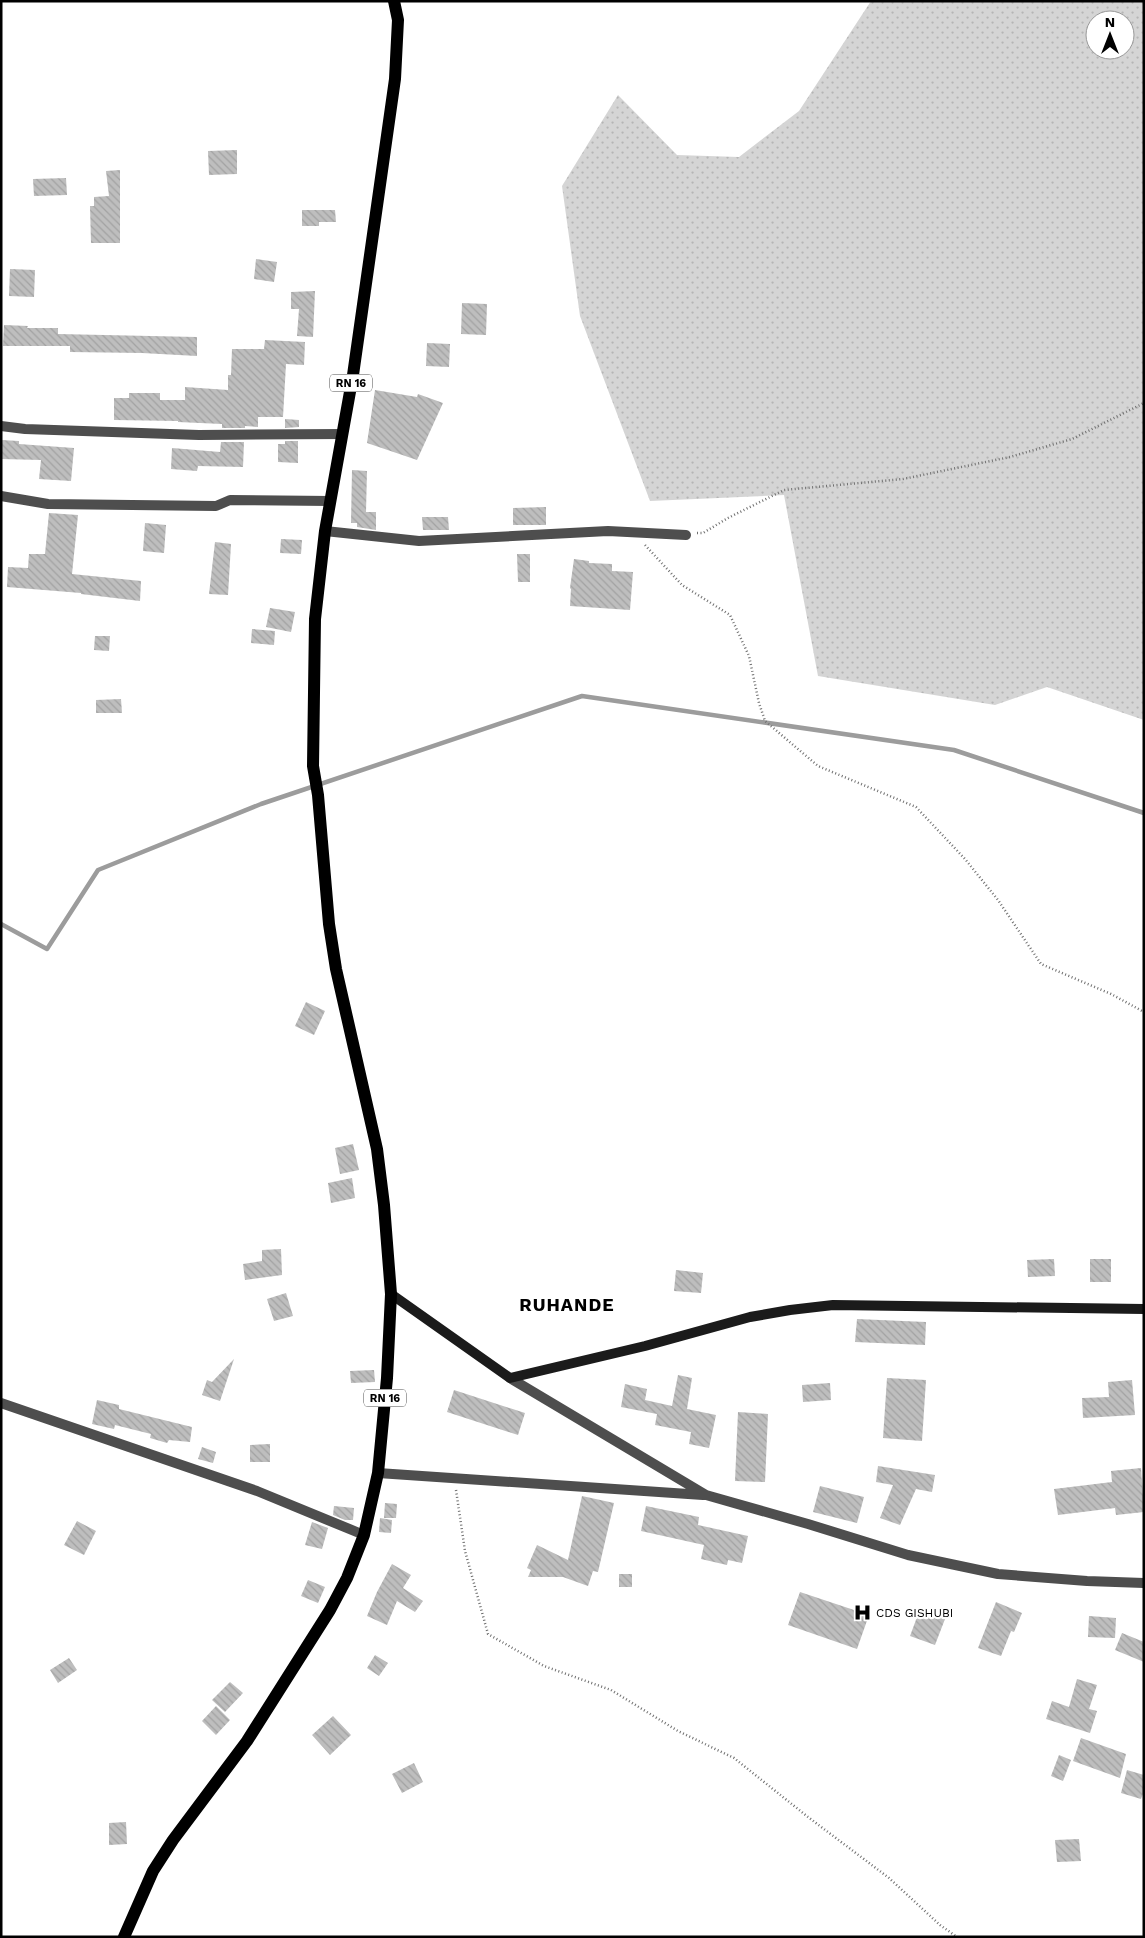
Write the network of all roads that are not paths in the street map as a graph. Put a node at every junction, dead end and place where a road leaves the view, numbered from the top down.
1 (394, 1) edge
2 (1, 426) edge
3 (343, 434) junction
4 (1, 496) edge
5 (332, 501) junction
6 (325, 531) junction
7 (686, 535) road end
8 (391, 1294) junction
9 (1144, 1309) edge
10 (510, 1378) junction
11 (1, 1403) edge
12 (378, 1473) junction
13 (706, 1495) junction
14 (364, 1535) junction
15 (1144, 1583) edge
16 (124, 1937) edge

1 - 3 main road, RN 16
2 - 3 street
3 - 5 main road, RN 16
4 - 5 street
5 - 6 main road, RN 16
6 - 7 street
6 - 8 main road, RN 16
8 - 10 main road
8 - 12 main road, RN 16
9 - 10 main road
10 - 13 street
11 - 14 street
12 - 13 street
12 - 14 main road, RN 16
13 - 15 street
14 - 16 main road, RN 16

